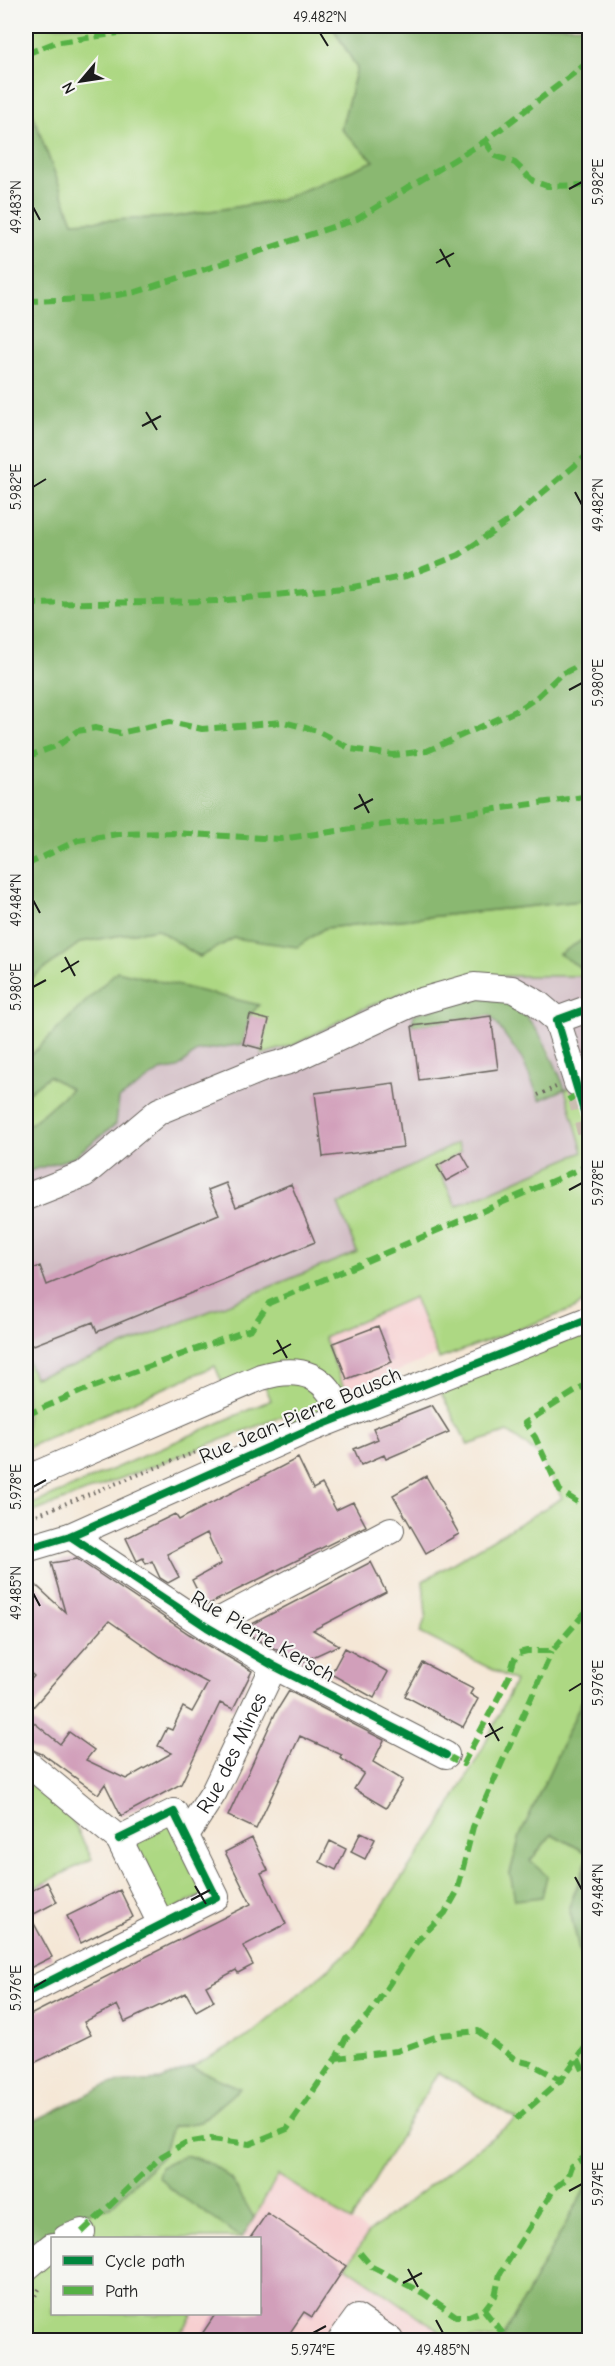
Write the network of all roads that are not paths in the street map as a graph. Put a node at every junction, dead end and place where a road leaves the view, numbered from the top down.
1 (590, 1008) edge
2 (557, 1020) junction
3 (570, 1083) tunnel mouth
4 (26, 1197) edge
5 (590, 1319) edge
6 (342, 1416) junction
7 (26, 1479) edge
8 (391, 1530) dead end
9 (70, 1536) junction
10 (26, 1549) edge
11 (207, 1627) junction
12 (274, 1666) junction
13 (446, 1755) dead end
14 (26, 1762) edge
15 (186, 1835) junction
16 (119, 1839) junction
17 (161, 1924) junction
18 (26, 1993) edge
19 (51, 2247) edge
20 (26, 2268) edge
21 (341, 2340) edge
22 (390, 2340) edge

1 - 2 street
2 - 3 street
2 - 4 street
5 - 6 street, Rue Jean-Pierre Bausch
6 - 7 street
6 - 9 street, Rue Jean-Pierre Bausch
8 - 11 street
9 - 10 street, Rue Jean-Pierre Bausch
9 - 11 street, Rue Pierre Kersch
11 - 12 street, Rue Pierre Kersch
12 - 13 street, Rue Pierre Kersch
12 - 15 street, Rue des Mines
14 - 16 street
15 - 16 street
15 - 17 street
16 - 17 street
17 - 18 street
19 - 20 street
21 - 22 street

